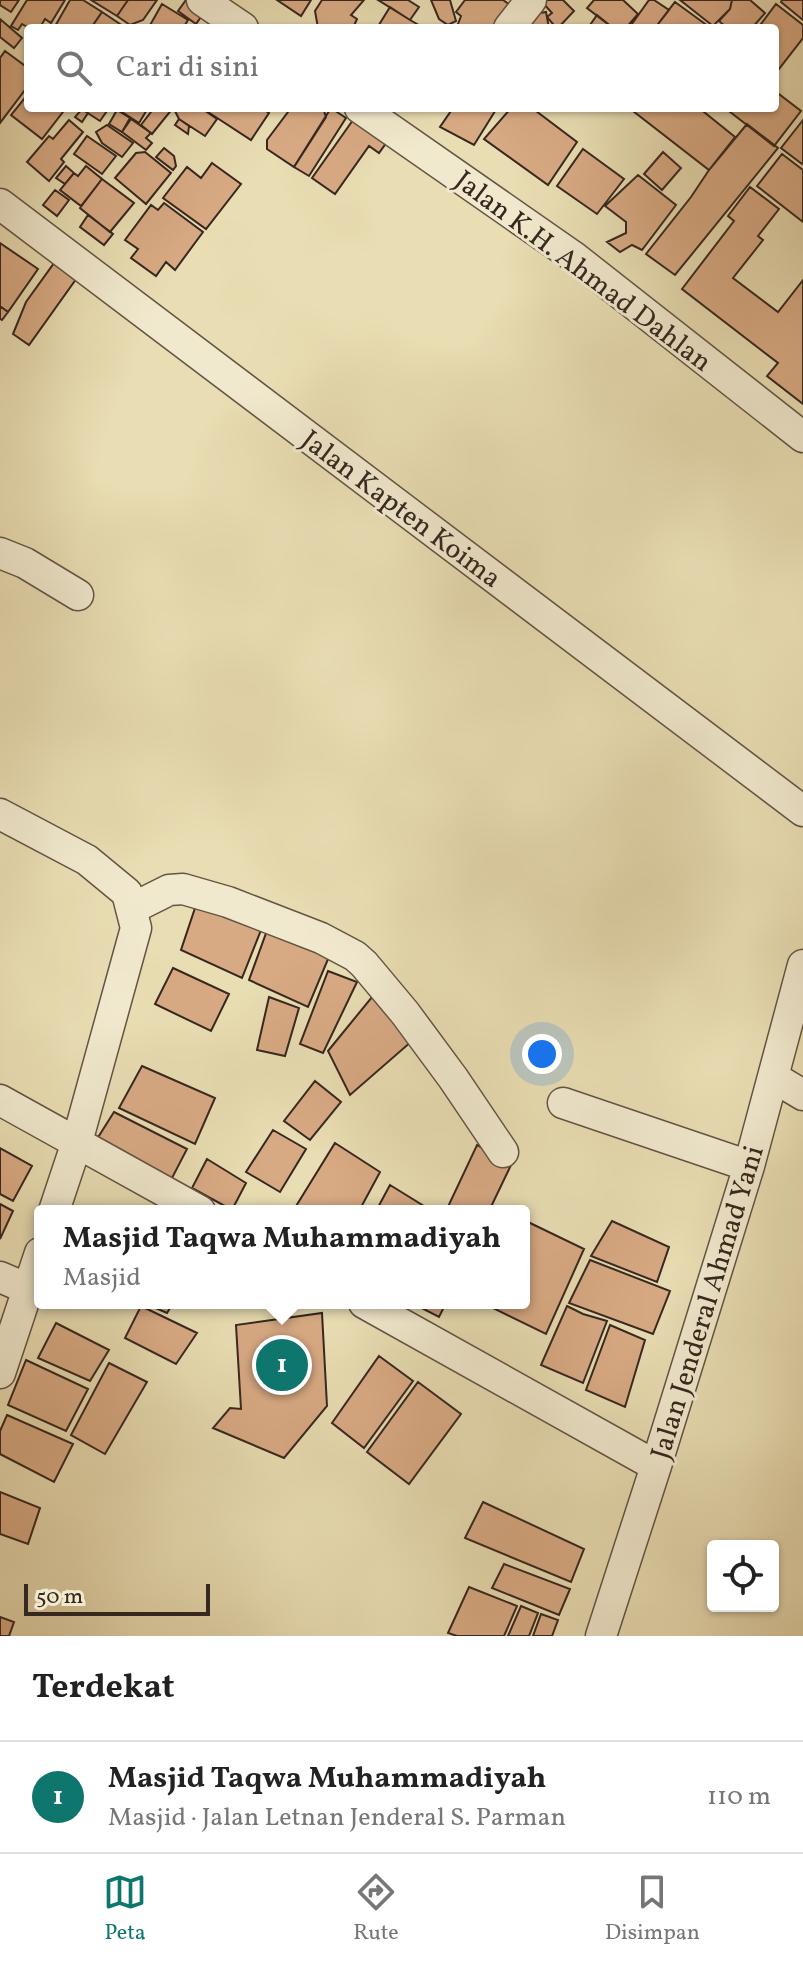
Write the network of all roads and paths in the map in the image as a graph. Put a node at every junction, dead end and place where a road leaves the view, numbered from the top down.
1 (202, 0) edge
2 (531, 0) edge
3 (237, 24) edge
4 (512, 24) edge
5 (366, 112) edge
6 (0, 204) edge
7 (803, 437) edge
8 (0, 553) edge
9 (78, 595) dead end
10 (803, 811) edge
11 (0, 814) edge
12 (134, 918) junction
13 (803, 965) edge
14 (773, 1077) junction
15 (803, 1095) edge
16 (0, 1100) edge
17 (563, 1103) dead end
18 (77, 1142) junction
19 (503, 1152) dead end
20 (749, 1166) junction
21 (56, 1205) edge
22 (189, 1205) edge
23 (34, 1271) edge
24 (0, 1277) edge
25 (28, 1289) junction
26 (375, 1309) edge
27 (0, 1373) edge
28 (656, 1466) junction
29 (601, 1636) edge

1 - 3 street
2 - 4 street
5 - 7 street, Jalan K.H. Ahmad Dahlan
6 - 10 street, Jalan Kapten Koima
8 - 9 street
11 - 12 street
12 - 18 street
12 - 19 street
13 - 14 street, Jalan Jenderal Ahmad Yani
14 - 15 street
14 - 20 street, Jalan Jenderal Ahmad Yani
16 - 18 street
17 - 20 street
18 - 21 street
18 - 22 street
20 - 28 street, Jalan Jenderal Ahmad Yani
23 - 25 street
24 - 25 street
25 - 27 street
26 - 28 street
28 - 29 street, Jalan Jenderal Ahmad Yani

